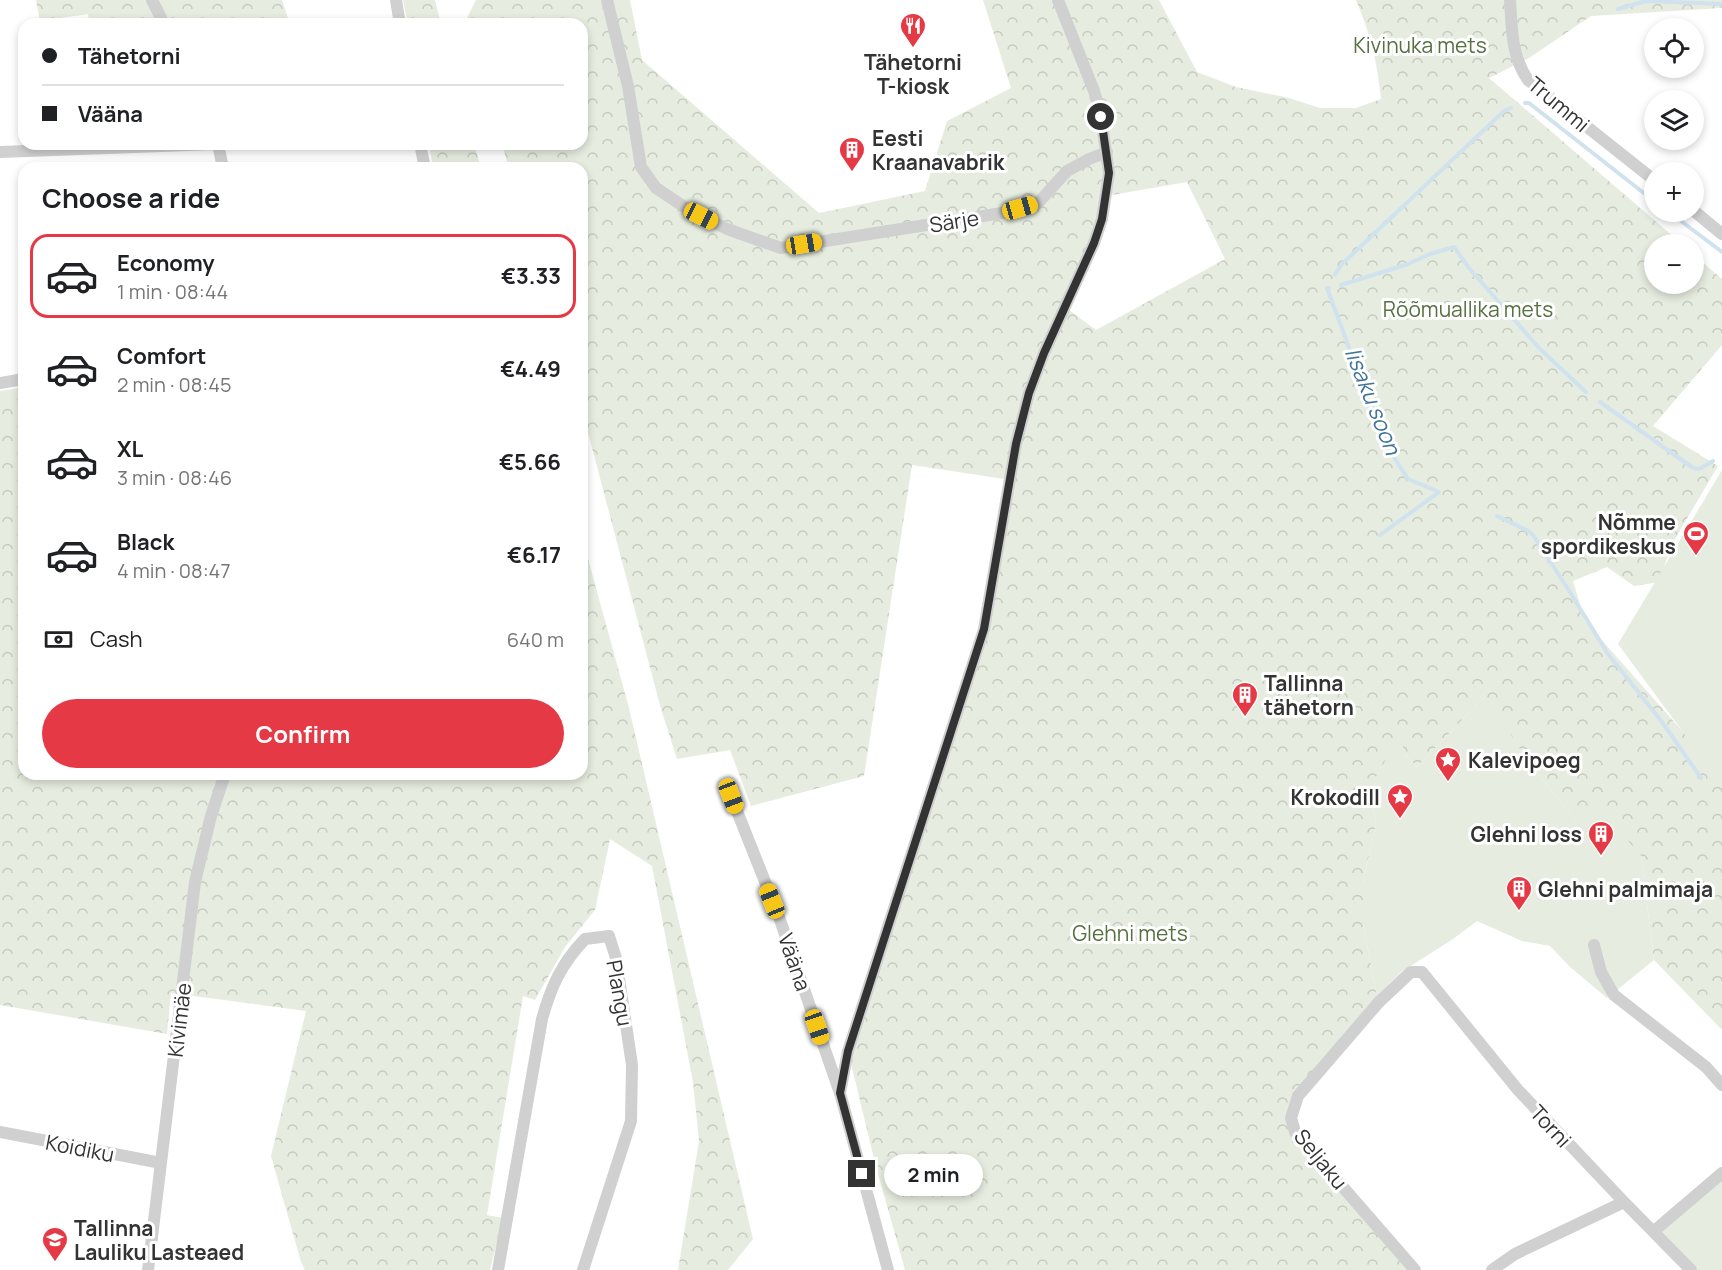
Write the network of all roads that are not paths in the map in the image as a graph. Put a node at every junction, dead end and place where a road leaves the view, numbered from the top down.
1 (152, 0) edge
2 (396, 0) edge
3 (607, 0) edge
4 (1058, 0) edge
5 (1510, 0) edge
6 (161, 18) edge
7 (399, 18) edge
8 (54, 150) edge
9 (0, 152) edge
10 (1107, 152) junction
11 (1644, 172) edge
12 (1704, 219) edge
13 (1722, 234) edge
14 (18, 380) edge
15 (0, 383) edge
16 (223, 780) edge
17 (731, 796) dead end
18 (1594, 945) dead end
19 (1422, 972) joint
20 (1722, 1085) edge
21 (840, 1093) junction
22 (0, 1132) edge
23 (161, 1163) junction
24 (1722, 1173) edge
25 (1624, 1202) junction
26 (1654, 1231) junction
27 (148, 1270) edge
28 (498, 1270) edge
29 (583, 1270) edge
30 (888, 1270) edge
31 (1415, 1270) edge
32 (1492, 1270) edge
33 (1690, 1270) edge

1 - 6 street
2 - 7 street
3 - 10 street, Särje
4 - 10 street
5 - 11 street, Trummi
8 - 9 street
10 - 21 street
12 - 13 street
14 - 15 street
16 - 23 street, Kivimäe
17 - 21 street, Vääna
18 - 20 street
19 - 25 street, Torni
19 - 31 street, Seljaku
21 - 30 street, Vääna
22 - 23 street, Koidiku
23 - 27 street, Kivimäe
24 - 26 street
25 - 26 street, Torni
25 - 32 street
26 - 33 street, Torni
28 - 29 street, Plangu

